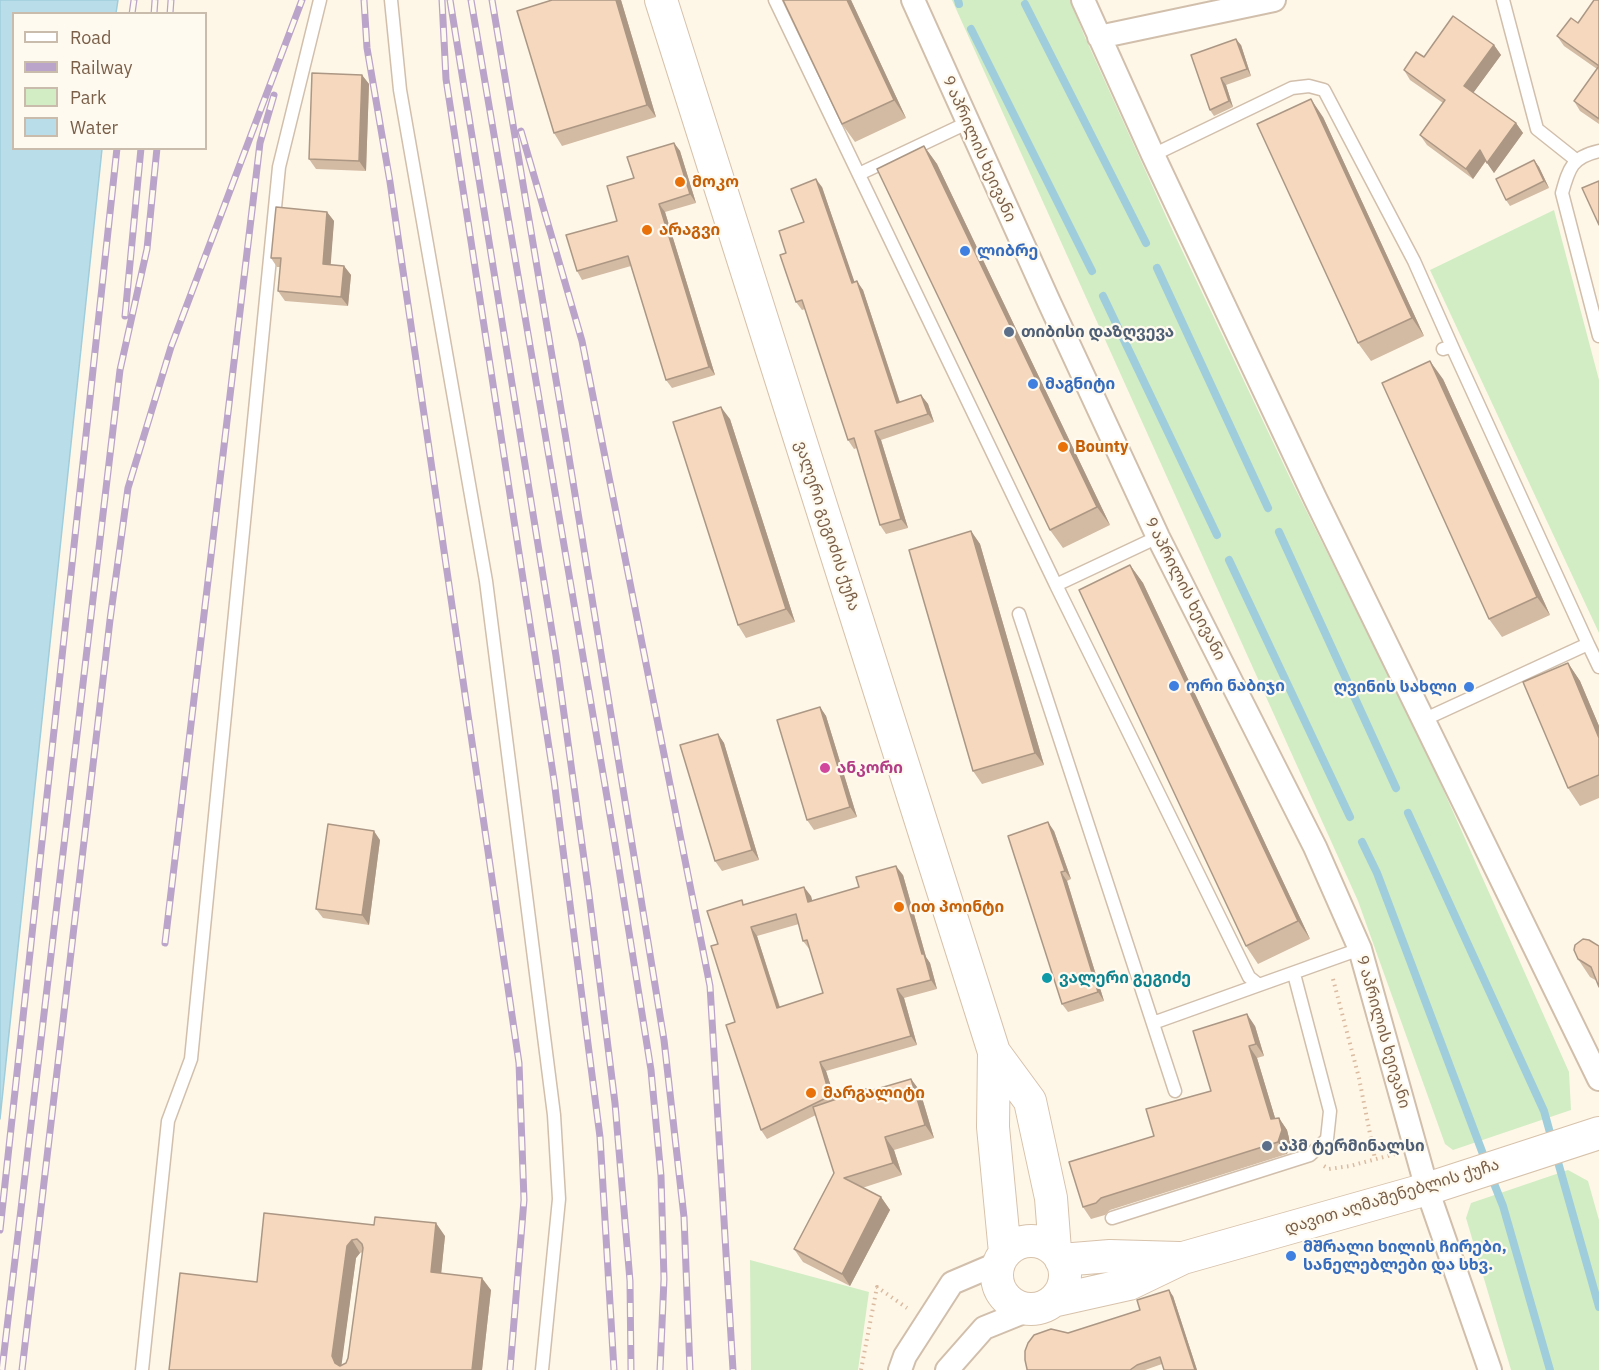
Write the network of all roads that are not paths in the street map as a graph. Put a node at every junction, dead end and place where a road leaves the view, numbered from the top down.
1 (320, 0) edge
2 (391, 0) edge
3 (661, 0) edge
4 (775, 0) edge
5 (913, 0) edge
6 (1083, 0) edge
7 (1503, 0) edge
8 (1261, 1) edge
9 (1099, 37) junction
10 (968, 123) junction
11 (1599, 151) edge
12 (1153, 155) junction
13 (1576, 160) junction
14 (859, 174) junction
15 (1599, 336) edge
16 (1158, 537) junction
17 (1056, 585) junction
18 (1019, 614) dead end
19 (1588, 644) junction
20 (1599, 668) edge
21 (1423, 720) junction
22 (1360, 949) junction
23 (1294, 974) junction
24 (1260, 985) junction
25 (1153, 1023) junction
26 (994, 1052) junction
27 (1599, 1079) edge
28 (1175, 1091) dead end
29 (1598, 1133) edge
30 (1427, 1189) junction
31 (1112, 1218) edge
32 (1058, 1255) junction
33 (1002, 1258) junction
34 (1183, 1258) junction
35 (1042, 1305) junction
36 (142, 1370) edge
37 (542, 1370) edge
38 (900, 1370) edge
39 (947, 1370) edge
40 (1490, 1370) edge

1 - 36 lane
2 - 37 lane
3 - 26 street, ვალერი გეგიძის ქუჩა
4 - 14 lane
5 - 10 street, 9 აპრილის ხეივანი
6 - 9 street
7 - 13 lane
8 - 9 street
9 - 12 street
10 - 14 lane
10 - 16 street, 9 აპრილის ხეივანი
11 - 13 lane
12 - 19 lane
12 - 21 street
13 - 15 lane
14 - 17 lane
16 - 17 lane
16 - 22 street, 9 აპრილის ხეივანი
17 - 24 lane
18 - 25 lane
19 - 20 lane
19 - 21 lane
21 - 27 street
22 - 23 lane
22 - 30 street, 9 აპრილის ხეივანი
23 - 24 lane
23 - 31 lane
24 - 25 lane
25 - 28 lane
26 - 32 street, ვალერი გეგიძის ქუჩა
26 - 33 street, ვალერი გეგიძის ქუჩა
29 - 30 street, დავით აღმაშენებლის ქუჩა
30 - 34 street, დავით აღმაშენებლის ქუჩა
30 - 40 street, 9 აპრილის ხეივანი
32 - 33 street
32 - 34 street, დავით აღმაშენებლის ქუჩა
32 - 35 street
33 - 35 street
33 - 38 street
34 - 35 street, დავით აღმაშენებლის ქუჩა
35 - 39 street, დავით აღმაშენებლის ქუჩა

